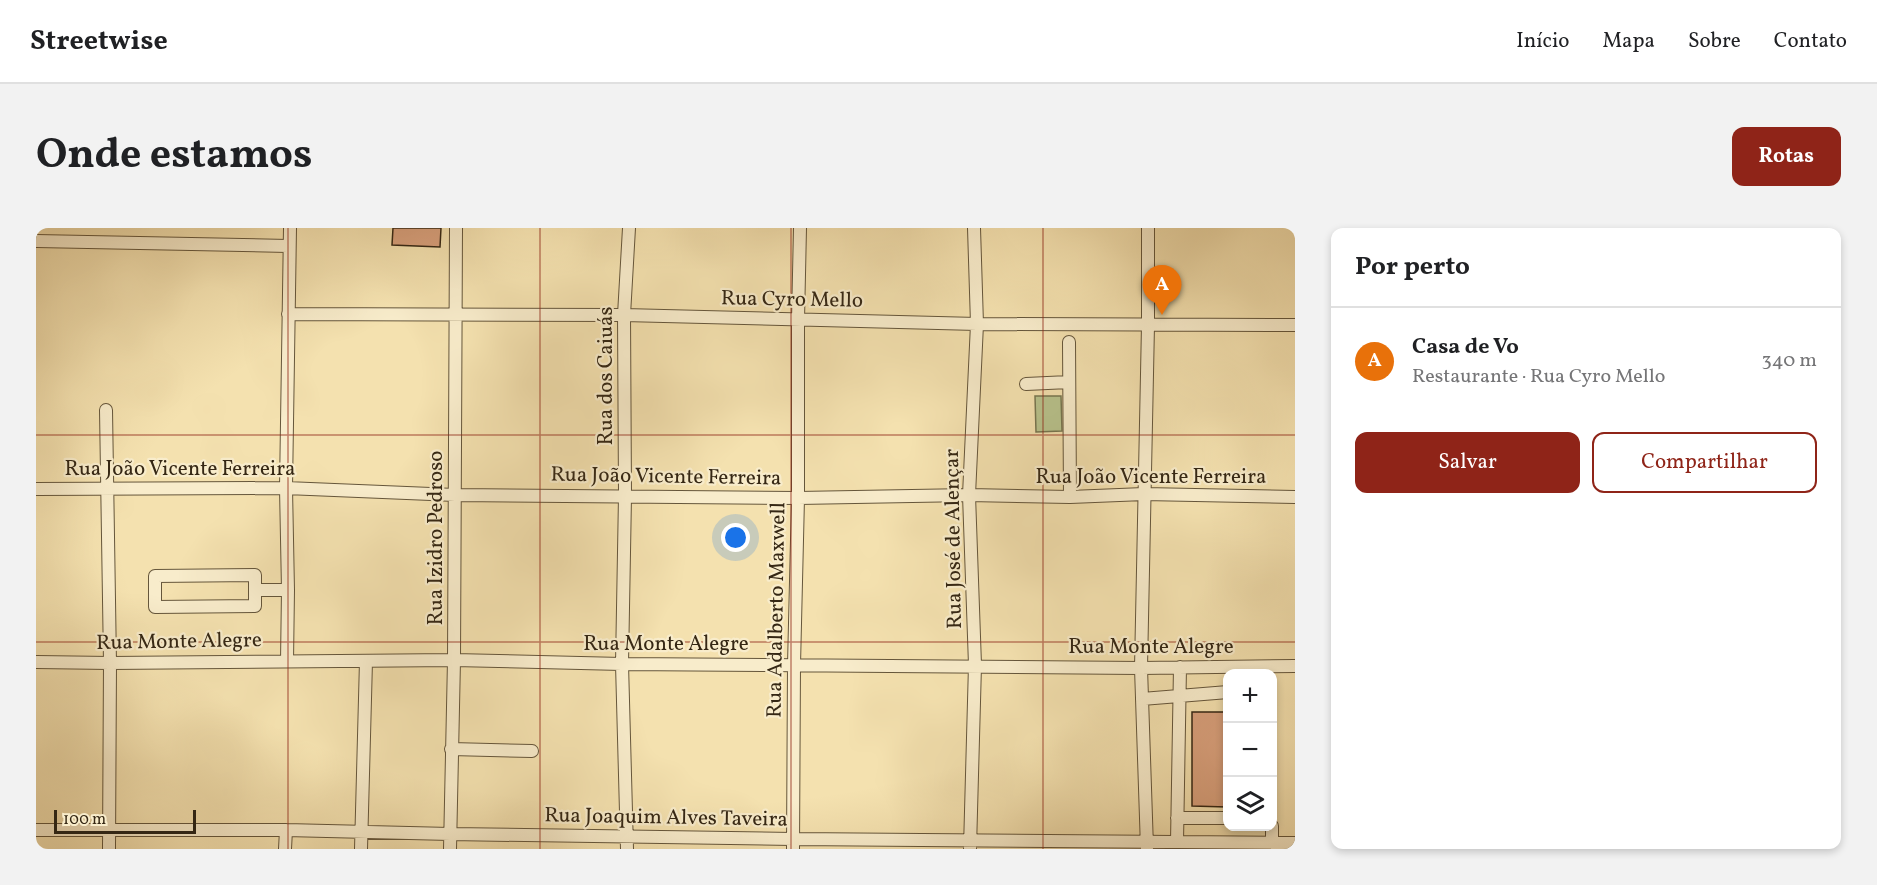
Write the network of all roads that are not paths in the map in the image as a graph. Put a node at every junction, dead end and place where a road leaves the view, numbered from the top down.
1 (127, 228) edge
2 (290, 228) edge
3 (456, 228) edge
4 (629, 228) edge
5 (800, 228) edge
6 (974, 228) edge
7 (1148, 228) edge
8 (36, 241) edge
9 (126, 242) junction
10 (288, 246) junction
11 (288, 314) junction
12 (457, 315) junction
13 (624, 315) junction
14 (798, 320) junction
15 (977, 324) junction
16 (1148, 325) junction
17 (1295, 325) edge
18 (1069, 342) dead end
19 (1069, 382) junction
20 (1026, 384) dead end
21 (106, 410) dead end
22 (107, 488) junction
23 (286, 488) junction
24 (36, 489) edge
25 (1144, 494) junction
26 (455, 495) junction
27 (969, 495) junction
28 (625, 496) junction
29 (1070, 497) junction
30 (1295, 497) edge
31 (798, 498) junction
32 (255, 590) junction
33 (288, 590) junction
34 (454, 660) junction
35 (288, 661) junction
36 (366, 661) junction
37 (36, 662) edge
38 (110, 663) junction
39 (622, 664) junction
40 (794, 665) junction
41 (975, 665) junction
42 (1295, 666) edge
43 (1180, 667) junction
44 (1141, 668) junction
45 (1241, 669) edge
46 (1277, 669) edge
47 (1223, 692) edge
48 (1180, 695) junction
49 (1142, 699) junction
50 (452, 749) junction
51 (532, 751) dead end
52 (1177, 818) junction
53 (1223, 818) edge
54 (36, 830) edge
55 (109, 830) junction
56 (286, 830) junction
57 (1272, 831) edge
58 (362, 832) junction
59 (450, 834) junction
60 (627, 836) junction
61 (1177, 842) junction
62 (1272, 843) junction
63 (1295, 843) edge
64 (793, 844) edge
65 (970, 845) edge
66 (1147, 845) edge
67 (109, 849) edge
68 (285, 849) edge
69 (361, 849) edge
70 (450, 849) edge
71 (627, 849) edge

1 - 9 street
2 - 10 street
3 - 12 street, Rua Izidro Pedroso
4 - 13 street, Rua dos Caiuás
5 - 14 street, Rua Adalberto Maxwell
6 - 15 street, Rua José de Alençar
7 - 16 street
8 - 9 street
9 - 10 street
10 - 11 street
11 - 12 street, Rua Cyro Mello
11 - 23 street
12 - 13 street, Rua Cyro Mello
12 - 26 street, Rua Izidro Pedroso
13 - 14 street, Rua Cyro Mello
13 - 28 street, Rua dos Caiuás
14 - 15 street, Rua Cyro Mello
14 - 31 street, Rua Adalberto Maxwell
15 - 16 street, Rua Cyro Mello
15 - 27 street, Rua José de Alençar
16 - 17 street, Rua Cyro Mello
16 - 25 street
18 - 19 street
19 - 20 street
19 - 29 street
21 - 22 street
22 - 23 street, Rua João Vicente Ferreira
22 - 24 street, Rua João Vicente Ferreira
22 - 38 street
23 - 26 street, Rua João Vicente Ferreira
23 - 33 street
25 - 29 street, Rua João Vicente Ferreira
25 - 30 street, Rua João Vicente Ferreira
25 - 44 street
26 - 28 street, Rua João Vicente Ferreira
26 - 34 street, Rua Izidro Pedroso
27 - 29 street, Rua João Vicente Ferreira
27 - 31 street, Rua João Vicente Ferreira
27 - 41 street, Rua José de Alençar
28 - 31 street, Rua João Vicente Ferreira
28 - 39 street, Rua dos Caiuás
31 - 40 street, Rua Adalberto Maxwell
32 - 32 street
32 - 33 street
33 - 35 street
34 - 36 street, Rua Monte Alegre
34 - 39 street, Rua Monte Alegre
34 - 50 street, Rua Izidro Pedroso
35 - 36 street, Rua Monte Alegre
35 - 38 street, Rua Monte Alegre
36 - 58 street
37 - 38 street, Rua Monte Alegre
38 - 55 street
39 - 40 street, Rua Monte Alegre
39 - 60 street, Rua dos Caiuás
40 - 41 street, Rua Monte Alegre
40 - 64 street, Rua Adalberto Maxwell
41 - 44 street, Rua Monte Alegre
41 - 65 street, Rua José de Alençar
42 - 46 street, Rua Monte Alegre
43 - 44 street, Rua Monte Alegre
43 - 45 street, Rua Monte Alegre
43 - 48 street
44 - 49 street
47 - 48 street
48 - 49 street
48 - 52 street
49 - 66 street
50 - 51 street
50 - 59 street, Rua Izidro Pedroso
52 - 53 street
52 - 61 street
54 - 55 street, Rua Joaquim Alves Taveira
55 - 56 street, Rua Joaquim Alves Taveira
55 - 67 street
56 - 58 street, Rua Joaquim Alves Taveira
56 - 68 street
57 - 62 street
58 - 59 street, Rua Joaquim Alves Taveira
58 - 69 street
59 - 60 street, Rua Joaquim Alves Taveira
59 - 70 street, Rua Izidro Pedroso
60 - 64 street, Rua Joaquim Alves Taveira
60 - 71 street, Rua dos Caiuás
61 - 62 street, Rua Joaquim Alves Taveira
61 - 66 street, Rua Joaquim Alves Taveira
62 - 63 street, Rua Joaquim Alves Taveira
64 - 65 street, Rua Joaquim Alves Taveira
65 - 66 street, Rua Joaquim Alves Taveira

